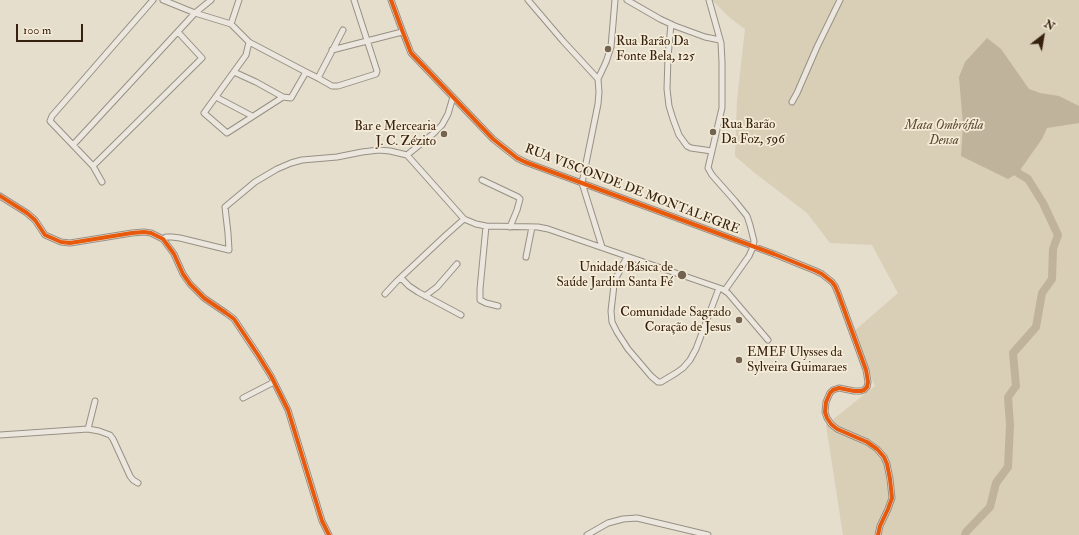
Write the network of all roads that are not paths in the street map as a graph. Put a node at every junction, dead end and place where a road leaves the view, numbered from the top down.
1 (153, 0) edge
2 (163, 0) edge
3 (211, 0) edge
4 (239, 0) edge
5 (354, 0) edge
6 (391, 0) edge
7 (528, 0) edge
8 (615, 0) edge
9 (627, 0) edge
10 (709, 0) edge
11 (840, 0) edge
12 (195, 13) junction
13 (231, 24) junction
14 (671, 24) junction
15 (343, 30) dead end
16 (178, 32) junction
17 (402, 32) junction
18 (720, 40) junction
19 (368, 41) junction
20 (250, 42) junction
21 (332, 50) junction
22 (234, 72) junction
23 (306, 72) junction
24 (318, 78) junction
25 (598, 79) junction
26 (216, 97) junction
27 (283, 97) junction
28 (453, 97) junction
29 (792, 102) dead end
30 (252, 116) junction
31 (73, 146) junction
32 (712, 151) junction
33 (407, 155) junction
34 (93, 166) junction
35 (482, 180) dead end
36 (102, 182) dead end
37 (582, 183) junction
38 (0, 196) edge
39 (464, 220) junction
40 (486, 226) junction
41 (510, 227) junction
42 (532, 227) junction
43 (163, 239) junction
44 (602, 247) junction
45 (753, 247) junction
46 (526, 257) dead end
47 (626, 257) junction
48 (457, 264) dead end
49 (401, 278) junction
50 (722, 289) junction
51 (385, 294) dead end
52 (425, 296) junction
53 (498, 306) dead end
54 (461, 315) dead end
55 (768, 340) dead end
56 (274, 382) junction
57 (243, 398) dead end
58 (95, 401) dead end
59 (88, 429) junction
60 (0, 435) edge
61 (138, 483) dead end
62 (329, 535) edge
63 (586, 535) edge
64 (708, 535) edge
65 (878, 535) edge

1 - 31 street
2 - 12 street
3 - 12 street
4 - 13 street
5 - 19 street
6 - 17 street, RUA VISCONDE DE MONTALEGRE
7 - 25 street
8 - 25 street
9 - 14 street
10 - 18 street
11 - 29 street
12 - 13 street
12 - 16 street
13 - 20 street
14 - 18 street
14 - 32 street
15 - 21 street
16 - 31 street
16 - 34 street
17 - 19 street
17 - 28 street, RUA VISCONDE DE MONTALEGRE
18 - 32 street
19 - 21 street
19 - 24 street
20 - 22 street
20 - 23 street
21 - 24 street
22 - 26 street
22 - 27 street
23 - 24 street
23 - 27 street
25 - 37 street
26 - 30 street
26 - 30 street
27 - 30 street
28 - 33 street
28 - 37 street, RUA VISCONDE DE MONTALEGRE
31 - 34 street
32 - 45 street
33 - 39 street
33 - 43 street
34 - 36 street
35 - 41 street
37 - 44 street
37 - 45 street, RUA VISCONDE DE MONTALEGRE
38 - 43 street
39 - 40 street
39 - 49 street
40 - 41 street
40 - 53 street
41 - 42 street
42 - 44 street
42 - 46 street
43 - 56 street
44 - 47 street
45 - 50 street
45 - 65 street, RUA VISCONDE DE MONTALEGRE
47 - 50 street
47 - 50 street
48 - 52 street
49 - 51 street
49 - 52 street
50 - 55 street
52 - 54 street
56 - 57 street
56 - 62 street
58 - 59 street
59 - 60 street
59 - 61 street
63 - 64 street

